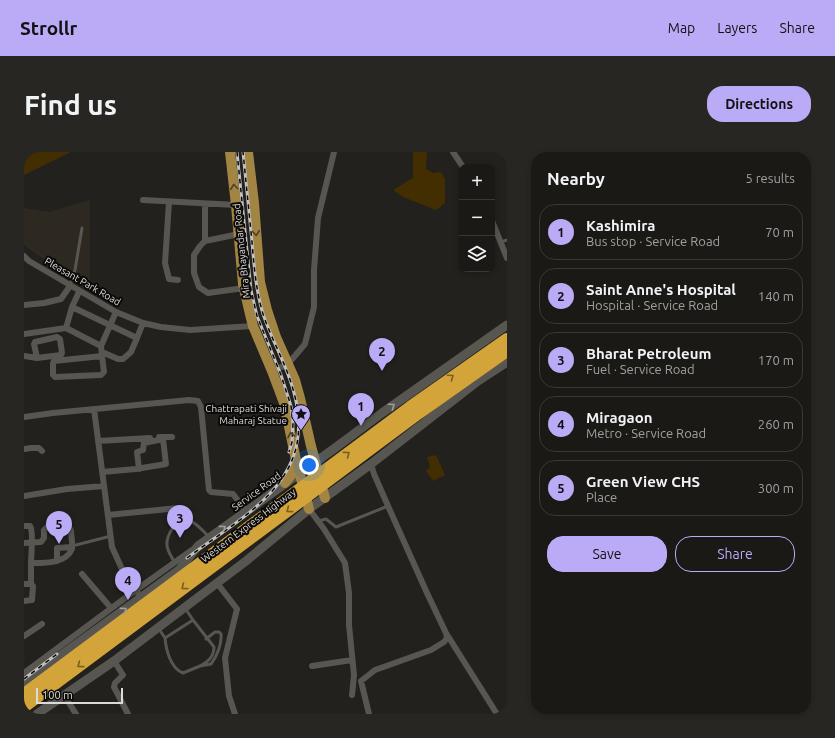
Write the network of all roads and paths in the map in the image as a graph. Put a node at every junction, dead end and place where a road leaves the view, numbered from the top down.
1 (230, 152) edge
2 (248, 152) edge
3 (334, 152) edge
4 (453, 152) edge
5 (461, 164) edge
6 (143, 200) dead end
7 (170, 202) junction
8 (205, 204) junction
9 (236, 205) junction
10 (495, 225) edge
11 (82, 228) dead end
12 (239, 234) junction
13 (206, 241) junction
14 (504, 241) edge
15 (24, 258) edge
16 (507, 258) edge
17 (178, 280) dead end
18 (70, 286) junction
19 (244, 288) junction
20 (79, 292) junction
21 (24, 304) edge
22 (72, 307) junction
23 (116, 312) junction
24 (143, 323) junction
25 (507, 325) edge
26 (110, 326) junction
27 (252, 326) junction
28 (66, 328) junction
29 (24, 334) edge
30 (276, 337) junction
31 (137, 338) junction
32 (507, 339) edge
33 (259, 343) junction
34 (102, 351) junction
35 (507, 351) edge
36 (24, 356) edge
37 (37, 358) junction
38 (507, 362) edge
39 (288, 364) junction
40 (272, 371) junction
41 (295, 380) junction
42 (278, 386) junction
43 (300, 398) junction
44 (284, 403) junction
45 (94, 409) junction
46 (24, 416) edge
47 (172, 436) dead end
48 (98, 441) junction
49 (24, 449) edge
50 (42, 451) dead end
51 (296, 460) junction
52 (315, 462) junction
53 (371, 464) junction
54 (140, 469) junction
55 (102, 472) junction
56 (299, 473) junction
57 (285, 483) junction
58 (104, 486) junction
59 (24, 496) edge
60 (325, 498) junction
61 (388, 506) junction
62 (178, 508) dead end
63 (309, 509) junction
64 (246, 511) junction
65 (108, 515) junction
66 (318, 522) junction
67 (24, 526) edge
68 (111, 536) junction
69 (210, 538) junction
70 (24, 543) edge
71 (32, 543) junction
72 (74, 546) junction
73 (57, 561) junction
74 (31, 563) junction
75 (177, 566) junction
76 (82, 574) dead end
77 (217, 583) junction
78 (24, 584) edge
79 (31, 584) junction
80 (138, 594) junction
81 (24, 601) edge
82 (184, 607) junction
83 (111, 608) junction
84 (103, 620) junction
85 (193, 620) junction
86 (42, 624) dead end
87 (158, 627) junction
88 (446, 633) junction
89 (24, 636) edge
90 (165, 638) junction
91 (206, 639) dead end
92 (114, 660) junction
93 (352, 660) junction
94 (200, 666) junction
95 (312, 666) dead end
96 (24, 673) edge
97 (24, 682) edge
98 (24, 694) edge
99 (64, 694) junction
100 (352, 695) dead end
101 (24, 707) edge
102 (37, 714) edge
103 (76, 714) edge
104 (128, 714) edge
105 (236, 714) edge
106 (370, 714) edge
107 (497, 714) edge

9 -> 1 main road, Mira Bhayandar Road
2 -> 30 main road, Mira Bhayandar Road
3 - 39 street
4 - 5 street
6 - 7 street
7 - 8 street
7 - 17 street
8 - 9 street
8 - 13 street
9 - 12 main road, Mira Bhayandar Road
10 - 14 street
11 - 18 lane
12 - 13 street
12 - 19 main road, Mira Bhayandar Road
13 - 19 street
14 - 16 street
15 - 18 street, Pleasant Park Road
18 - 20 street, Pleasant Park Road
18 - 21 street
19 - 27 main road, Mira Bhayandar Road
20 - 22 street
20 - 23 street, Pleasant Park Road
22 - 26 street
22 - 28 street
23 - 24 street, Pleasant Park Road
23 - 26 street
24 - 27 street, Pleasant Park Road
24 - 31 street
52 -> 25 main road, Service Road
26 - 31 street
26 - 34 street
27 - 33 main road, Mira Bhayandar Road
28 - 29 street
28 - 34 street
30 - 33 main road
30 - 39 main road, Mira Bhayandar Road
31 - 34 street
98 -> 32 highway, Western Express Highway
33 - 40 main road, Mira Bhayandar Road
34 - 34 street
35 -> 101 highway, Western Express Highway
36 - 37 street
37 - 37 street
38 - 53 main road
39 - 40 street
39 - 41 main road, Mira Bhayandar Road
40 - 42 main road, Mira Bhayandar Road
41 - 42 main road
41 - 43 main road, Mira Bhayandar Road
42 - 44 main road, Mira Bhayandar Road
43 - 44 main road
43 - 52 main road, Mira Bhayandar Road
51 -> 44 main road, Mira Bhayandar Road
45 - 46 street
45 - 48 street
45 - 64 street
47 - 48 street
48 - 55 street
49 - 50 street
51 - 56 main road, Mira Bhayandar Road
51 - 57 main road
52 - 56 main road, Service Road
52 - 60 main road, Mira Bhayandar Road
53 - 60 main road
53 - 61 street
54 - 54 street
54 - 55 street
55 - 58 street
56 - 57 main road, Service Road
56 - 63 main road, Mira Bhayandar Road
57 - 64 main road, Service Road
58 - 59 street
58 - 65 street
60 - 63 main road
61 - 66 lane
61 - 88 street
62 - 65 street
63 - 66 street
63 - 77 main road
69 -> 64 main road, Service Road
65 - 68 street
66 - 93 street
67 - 71 street
68 - 72 lane
68 - 80 street
69 - 75 main road, Service Road
69 - 75 lane
70 - 71 street
71 - 72 street
71 - 74 street
72 - 73 street
72 - 73 street
73 - 74 street
74 - 79 street
75 - 80 main road, Service Road
76 - 83 street
77 - 82 main road
77 - 105 street
78 - 79 street
79 - 81 street
80 - 83 street
84 -> 80 main road, Service Road
82 - 85 lane
82 - 87 main road
83 - 84 street
84 - 96 street
84 - 97 main road, Service Road
85 - 90 lane
85 - 94 lane
86 - 89 street
87 - 90 lane
87 - 92 main road
88 - 106 street
88 - 107 street
90 - 94 lane
91 - 94 lane
92 - 99 main road
92 - 104 street
93 - 95 street
93 - 100 street
99 - 102 main road
99 - 103 street

